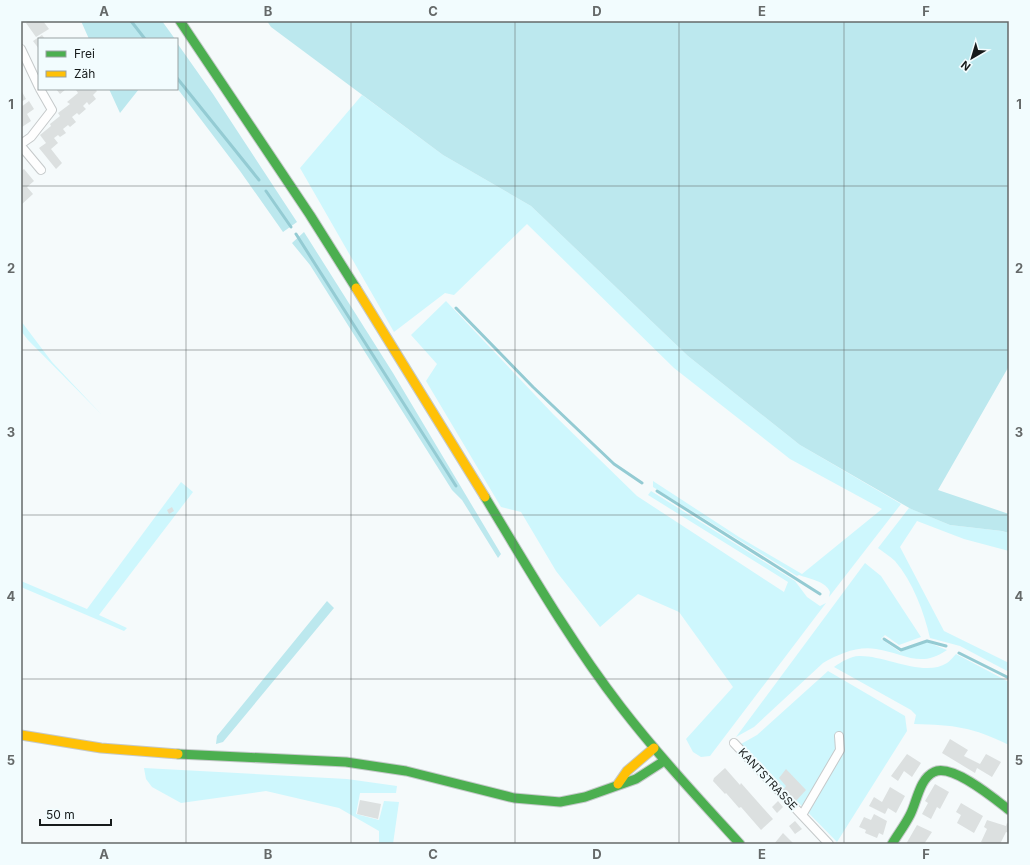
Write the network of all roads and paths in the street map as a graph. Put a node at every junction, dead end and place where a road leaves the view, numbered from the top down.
1 (180, 21) edge
2 (21, 49) edge
3 (38, 84) edge
4 (41, 90) edge
5 (22, 148) edge
6 (41, 170) dead end
7 (21, 735) edge
8 (839, 736) dead end
9 (734, 743) dead end
10 (654, 748) junction
11 (664, 761) junction
12 (618, 784) junction
13 (1009, 810) edge
14 (802, 815) junction
15 (740, 844) edge
16 (828, 844) edge
17 (892, 844) edge

1 - 10 main road
2 - 3 street
4 - 5 street
5 - 6 street
7 - 12 main road
8 - 14 street, KANTSTRASSE
9 - 14 street, KANTSTRASSE
10 - 11 main road
10 - 12 main road
11 - 12 main road
11 - 15 main road
13 - 17 main road
14 - 16 street, KANTSTRASSE

